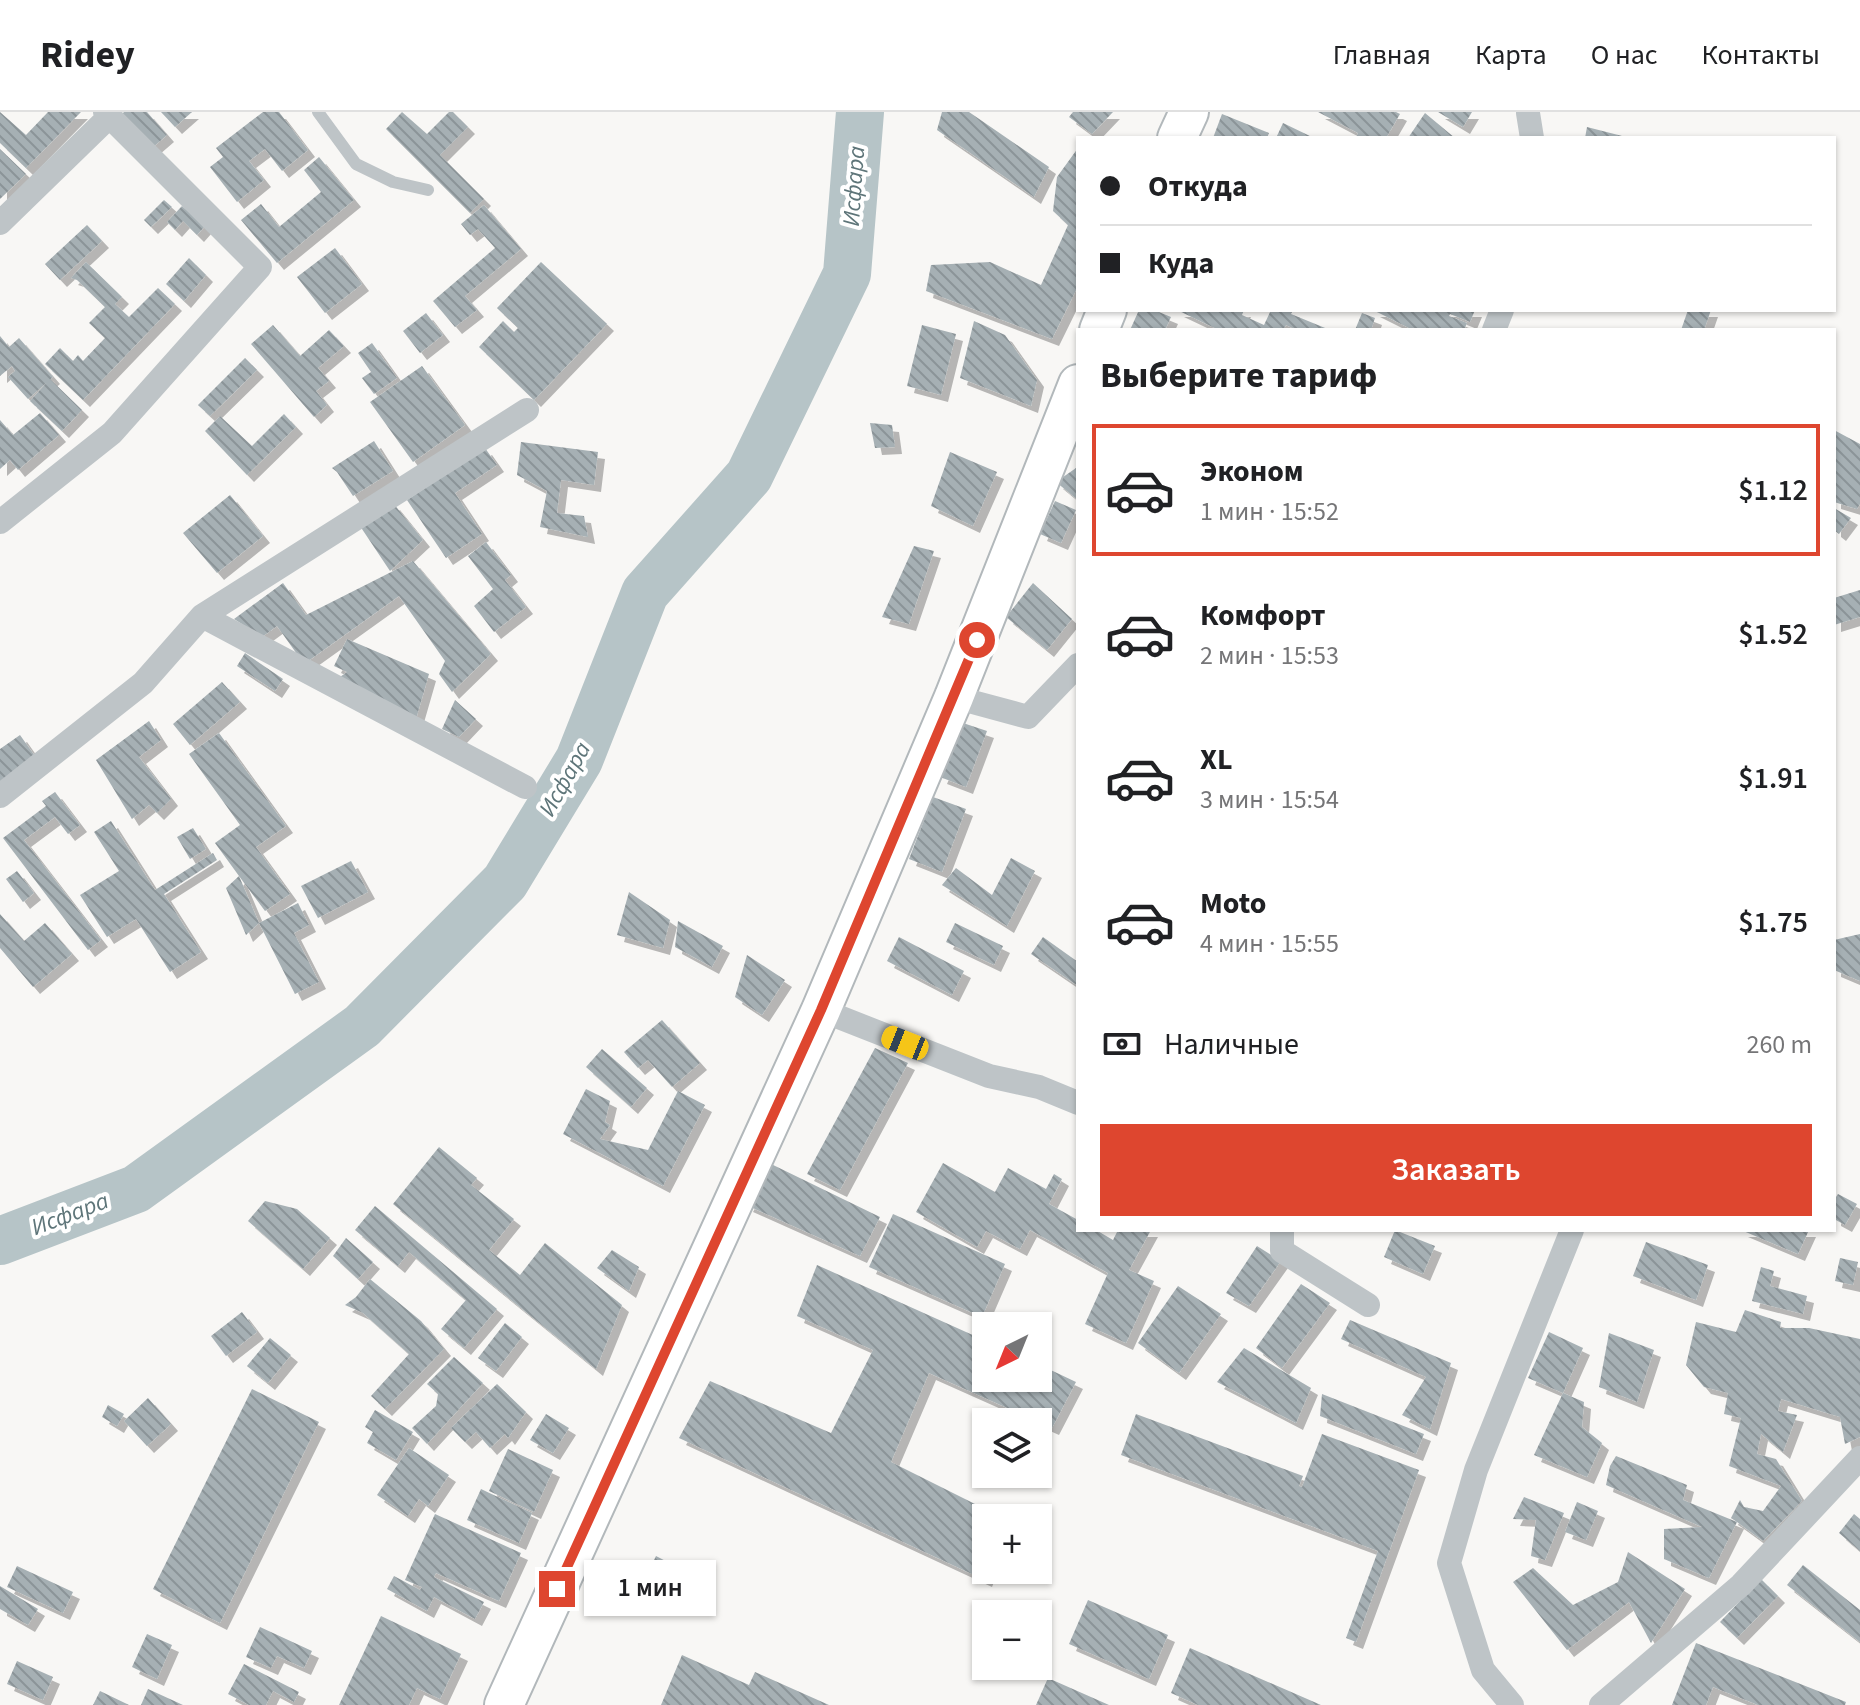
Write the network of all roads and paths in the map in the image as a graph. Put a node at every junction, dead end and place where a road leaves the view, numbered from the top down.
1 (318, 112) edge
2 (1189, 112) edge
3 (1528, 113) edge
4 (107, 114) edge
5 (1178, 136) edge
6 (1532, 136) edge
7 (428, 190) dead end
8 (0, 223) edge
9 (1076, 389) edge
10 (527, 410) dead end
11 (0, 522) edge
12 (202, 616) junction
13 (1076, 667) edge
14 (954, 697) junction
15 (525, 787) dead end
16 (0, 796) edge
17 (821, 1010) junction
18 (1076, 1102) edge
19 (1282, 1232) edge
20 (1571, 1232) edge
21 (1368, 1305) dead end
22 (1860, 1458) edge
23 (504, 1705) edge
24 (1512, 1705) edge
25 (1601, 1705) edge

1 - 7 lane
2 - 5 main road
3 - 6 street
4 - 8 street
4 - 11 street
9 - 14 main road
10 - 12 street
12 - 15 street
12 - 16 street
13 - 14 street
14 - 17 main road
17 - 18 street
17 - 23 main road
19 - 21 street
20 - 24 street
22 - 25 street

